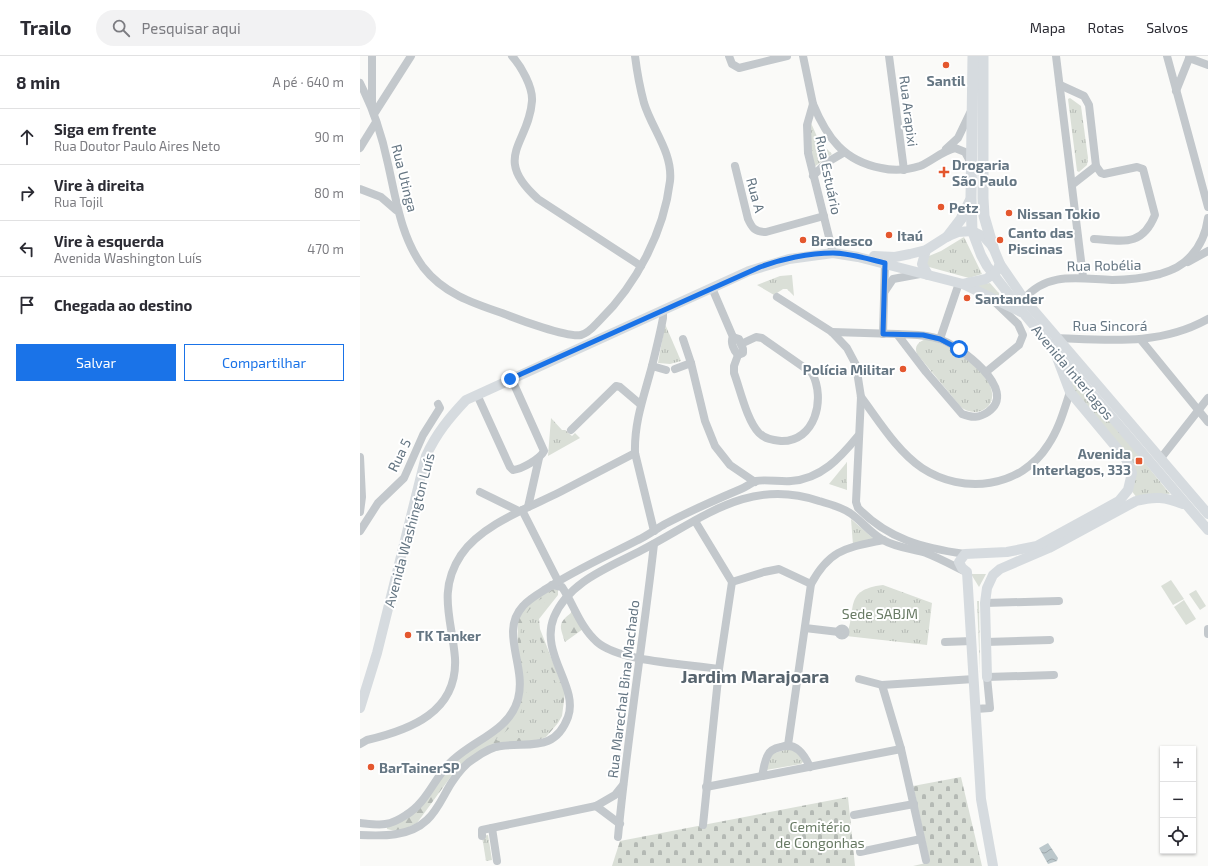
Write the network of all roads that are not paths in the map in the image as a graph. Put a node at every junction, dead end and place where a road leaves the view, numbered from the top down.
1 (372, 56) edge
2 (411, 56) edge
3 (512, 56) edge
4 (635, 56) edge
5 (729, 56) edge
6 (787, 56) edge
7 (804, 56) edge
8 (889, 56) edge
9 (972, 56) edge
10 (983, 56) edge
11 (1056, 56) edge
12 (1167, 56) edge
13 (1189, 57) edge
14 (1208, 65) edge
15 (360, 82) edge
16 (1060, 85) junction
17 (1176, 91) junction
18 (813, 104) junction
19 (972, 105) junction
20 (374, 114) junction
21 (360, 148) edge
22 (843, 152) junction
23 (939, 155) junction
24 (971, 164) junction
25 (735, 166) dead end
26 (1096, 166) junction
27 (904, 170) junction
28 (813, 176) junction
29 (1073, 184) junction
30 (360, 189) edge
31 (971, 198) junction
32 (1207, 199) edge
33 (1208, 207) edge
34 (398, 212) junction
35 (824, 216) junction
36 (1208, 218) edge
37 (972, 232) junction
38 (948, 236) junction
39 (1094, 239) dead end
40 (993, 247) junction
41 (926, 250) junction
42 (1208, 251) edge
43 (833, 253) junction
44 (858, 257) junction
45 (885, 263) junction
46 (1000, 264) junction
47 (1183, 265) junction
48 (641, 266) junction
49 (926, 274) junction
50 (994, 274) junction
51 (1083, 277) junction
52 (961, 284) junction
53 (712, 288) junction
54 (885, 292) junction
55 (777, 297) dead end
56 (988, 297) junction
57 (1024, 299) junction
58 (663, 311) junction
59 (1025, 315) junction
60 (1208, 319) edge
61 (832, 332) junction
62 (883, 334) junction
63 (897, 334) junction
64 (733, 337) junction
65 (940, 339) junction
66 (683, 340) dead end
67 (1141, 340) junction
68 (1054, 343) junction
69 (741, 344) junction
70 (738, 355) junction
71 (692, 363) junction
72 (652, 366) junction
73 (675, 369) dead end
74 (666, 370) dead end
75 (986, 372) junction
76 (513, 382) dead end
77 (1070, 392) junction
78 (861, 397) junction
79 (1208, 398) edge
80 (479, 399) dead end
81 (438, 404) dead end
82 (640, 404) junction
83 (1199, 411) junction
84 (1208, 422) edge
85 (571, 430) dead end
86 (858, 436) junction
87 (635, 453) junction
88 (360, 457) edge
89 (539, 458) junction
90 (1161, 458) junction
91 (755, 482) junction
92 (1181, 482) junction
93 (1128, 490) junction
94 (480, 492) dead end
95 (1170, 495) junction
96 (1136, 501) junction
97 (523, 510) junction
98 (360, 512) edge
99 (1208, 514) edge
100 (695, 521) junction
101 (1208, 530) edge
102 (360, 531) edge
103 (654, 531) junction
104 (889, 533) junction
105 (883, 540) junction
106 (654, 544) junction
107 (1048, 545) junction
108 (965, 554) junction
109 (967, 572) junction
110 (732, 582) junction
111 (555, 583) junction
112 (811, 584) junction
113 (567, 596) junction
114 (1059, 601) dead end
115 (985, 603) junction
116 (805, 628) junction
117 (1208, 629) edge
118 (838, 632) dead end
119 (1208, 634) edge
120 (1050, 640) dead end
121 (972, 641) junction
122 (945, 642) dead end
123 (986, 642) junction
124 (641, 658) junction
125 (719, 669) junction
126 (974, 674) junction
127 (1054, 675) dead end
128 (987, 677) junction
129 (859, 679) dead end
130 (882, 685) junction
131 (363, 687) edge
132 (976, 704) junction
133 (360, 708) edge
134 (362, 740) edge
135 (788, 745) junction
136 (901, 749) junction
137 (810, 767) junction
138 (762, 776) junction
139 (623, 785) junction
140 (706, 786) junction
141 (914, 804) junction
142 (596, 806) junction
143 (854, 816) dead end
144 (360, 823) edge
145 (620, 824) junction
146 (703, 825) dead end
147 (378, 826) junction
148 (492, 828) junction
149 (482, 833) dead end
150 (360, 835) edge
151 (379, 835) junction
152 (618, 837) dead end
153 (921, 839) junction
154 (860, 852) dead end
155 (926, 860) dead end
156 (497, 861) dead end
157 (992, 866) edge

1 - 20 street
2 - 20 street
3 - 48 street
4 - 48 street
5 - 6 street
7 - 18 street, Rua Estuário
8 - 27 street, Rua Arapixi
9 - 19 highway
10 - 40 highway
11 - 16 street
12 - 17 street
13 - 14 street
13 - 17 street
15 - 20 street, Rua Utinga
16 - 26 street
16 - 29 street
17 - 32 street
18 - 22 street
18 - 28 street, Rua Estuário
19 - 23 street
19 - 24 highway
20 - 21 street
20 - 34 street, Rua Utinga
22 - 27 street
22 - 28 street
23 - 24 street
23 - 27 street
24 - 31 highway
25 - 35 street, Rua A
26 - 29 street
26 - 39 street
28 - 35 street, Rua Estuário
29 - 51 street
30 - 34 street
31 - 37 highway, Avenida Interlagos
31 - 38 highway
32 - 33 street
34 - 48 street, Rua Utinga
35 - 43 street, Rua Estuário
36 - 47 street
37 - 38 main road
37 - 40 main road
37 - 50 main road, Avenida Interlagos
38 - 41 main road, Avenida Washington Luís
40 - 46 main road
41 - 44 main road, Avenida Washington Luís
41 - 49 main road
42 - 47 street, Rua Robélia
43 - 44 main road, Avenida Washington Luís
43 - 53 main road, Avenida Washington Luís
44 - 45 main road, Avenida Washington Luís
45 - 49 main road, Avenida Washington Luís
45 - 54 street
46 - 50 main road
46 - 57 main road, Avenida Interlagos
47 - 51 street, Rua Robélia
49 - 52 main road, Avenida Washington Luís
49 - 54 street
50 - 52 main road, Avenida Washington Luís
50 - 59 main road, Avenida Interlagos
51 - 57 street, Rua Robélia
52 - 56 main road
52 - 65 street
53 - 58 main road, Avenida Washington Luís
53 - 64 street
54 - 62 street
55 - 61 street
56 - 59 main road
56 - 75 street
57 - 68 main road, Avenida Interlagos
58 - 72 street
58 - 131 main road, Avenida Washington Luís
59 - 68 main road, Avenida Interlagos
60 - 67 street, Rua Sincorá
61 - 62 street
61 - 78 street
62 - 63 street
63 - 65 street
63 - 75 street
64 - 69 street
64 - 70 street
65 - 75 street
66 - 71 street
67 - 68 street, Rua Sincorá
67 - 83 street
68 - 77 main road
68 - 90 main road, Avenida Interlagos
68 - 95 main road, Avenida Interlagos
69 - 70 street
69 - 70 street
71 - 73 street
71 - 91 street
72 - 74 street
72 - 82 street
76 - 89 street
77 - 78 street
77 - 93 main road
78 - 86 street
79 - 83 street
80 - 89 street
81 - 102 street, Rua 5
82 - 85 street
82 - 87 street
83 - 84 street
83 - 90 street
86 - 91 street
86 - 104 street
87 - 97 street
87 - 103 street
88 - 98 street
89 - 97 street
90 - 92 main road, Avenida Interlagos
91 - 103 street
92 - 95 main road
92 - 99 main road, Avenida Interlagos
93 - 96 main road
93 - 107 main road
94 - 97 street
95 - 96 main road
95 - 101 main road
96 - 107 main road
97 - 111 street
97 - 134 street
100 - 105 street
100 - 106 street
100 - 110 street
103 - 111 street
104 - 105 street
104 - 108 street
105 - 109 street
105 - 112 street
106 - 113 street
106 - 124 street, Rua Marechal Bina Machado
107 - 108 main road
107 - 115 main road
108 - 109 main road
109 - 121 main road
110 - 112 street
110 - 125 street
111 - 113 street
111 - 147 street
112 - 116 street
113 - 124 street
113 - 151 street
114 - 115 street
115 - 123 main road
116 - 118 street
116 - 135 street
117 - 119 street
120 - 123 street
121 - 122 street
121 - 126 main road
123 - 128 main road
124 - 125 street
124 - 139 street, Rua Marechal Bina Machado
125 - 140 street
126 - 128 main road
126 - 130 street
126 - 132 main road
127 - 128 street
128 - 132 main road
128 - 132 street
129 - 130 street
130 - 136 street
131 - 133 main road, Avenida Washington Luís
132 - 157 main road
135 - 137 street
135 - 138 street
136 - 137 street
136 - 141 street
137 - 138 street
138 - 140 street
139 - 142 street
139 - 145 street, Rua Marechal Bina Machado
140 - 146 street
141 - 143 street
141 - 153 street
142 - 145 street
142 - 148 street
144 - 147 street
145 - 152 street, Rua Marechal Bina Machado
147 - 151 street
148 - 149 street
148 - 156 street
150 - 151 street
153 - 154 street
153 - 155 street

